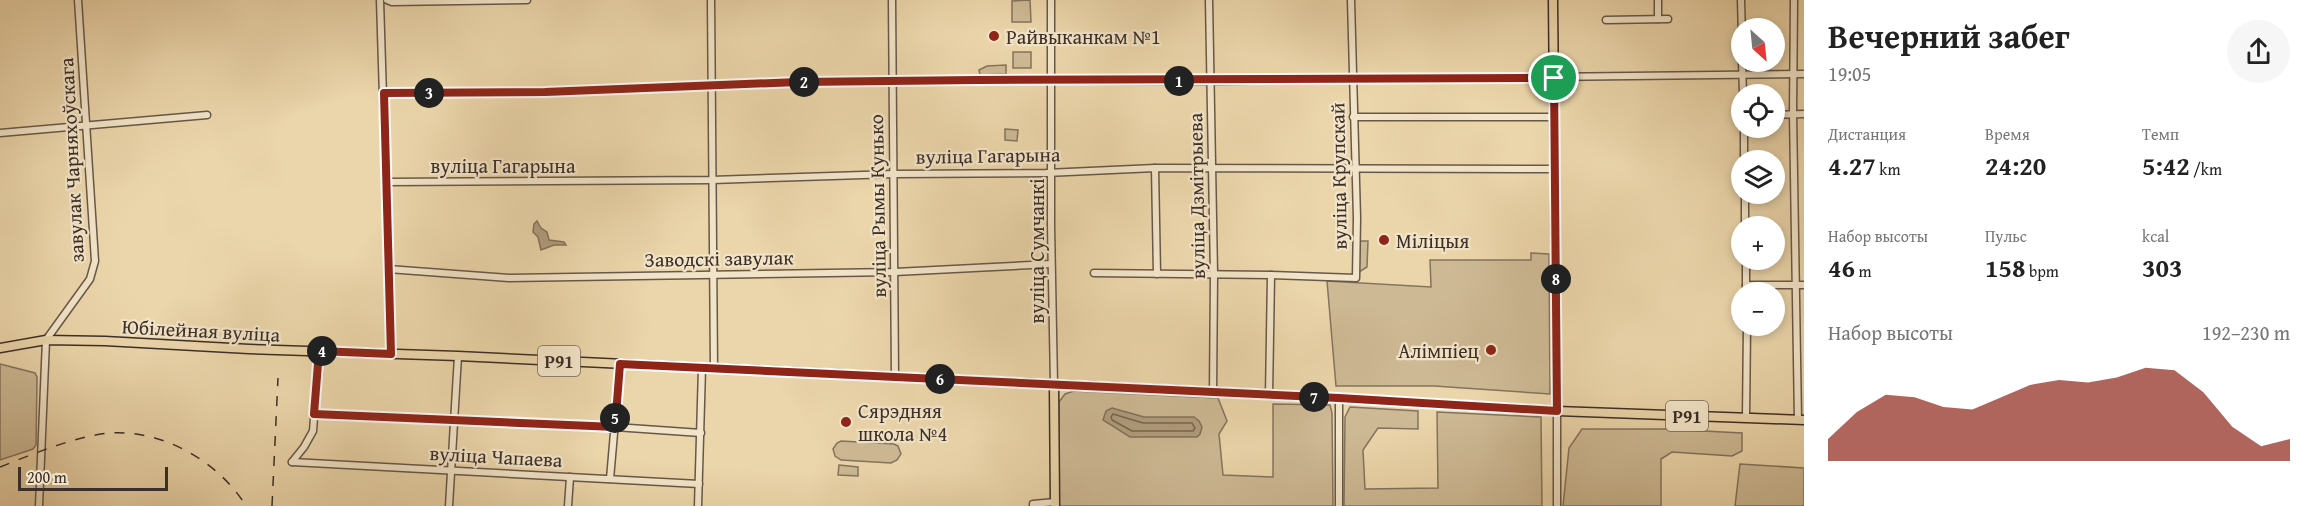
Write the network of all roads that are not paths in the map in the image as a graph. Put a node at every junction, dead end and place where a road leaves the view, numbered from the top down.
1 (78, 0) edge
2 (380, 0) edge
3 (387, 0) edge
4 (489, 0) edge
5 (527, 0) edge
6 (711, 0) edge
7 (892, 0) edge
8 (1052, 0) edge
9 (1209, 0) edge
10 (1351, 0) edge
11 (1553, 0) edge
12 (1658, 0) edge
13 (1741, 0) edge
14 (1794, 0) edge
15 (1741, 18) edge
16 (1658, 19) junction
17 (1668, 19) dead end
18 (1606, 20) dead end
19 (1804, 74) edge
20 (1742, 75) junction
21 (1795, 75) junction
22 (1554, 78) junction
23 (1352, 79) junction
24 (1052, 80) junction
25 (1211, 81) junction
26 (892, 82) junction
27 (1742, 84) edge
28 (711, 87) junction
29 (384, 93) junction
30 (1785, 114) edge
31 (1793, 114) junction
32 (1804, 114) edge
33 (207, 115) dead end
34 (1353, 117) junction
35 (1554, 117) junction
36 (87, 127) junction
37 (0, 133) edge
38 (1155, 168) junction
39 (1212, 169) junction
40 (1354, 170) junction
41 (1554, 170) junction
42 (1053, 172) junction
43 (894, 174) junction
44 (712, 180) junction
45 (387, 182) junction
46 (1051, 264) junction
47 (388, 269) junction
48 (895, 272) junction
49 (1094, 273) dead end
50 (714, 274) junction
51 (1157, 274) junction
52 (1214, 274) junction
53 (1271, 275) junction
54 (1785, 285) edge
55 (1795, 285) junction
56 (1804, 285) edge
57 (1747, 336) edge
58 (46, 340) junction
59 (0, 348) edge
60 (319, 351) junction
61 (391, 354) junction
62 (458, 356) junction
63 (620, 364) junction
64 (702, 368) junction
65 (714, 369) junction
66 (895, 376) junction
67 (1054, 385) junction
68 (1213, 393) junction
69 (1269, 395) junction
70 (1339, 398) junction
71 (1557, 411) junction
72 (314, 414) junction
73 (1746, 418) junction
74 (454, 419) junction
75 (1801, 420) edge
76 (615, 427) junction
77 (701, 433) junction
78 (452, 470) junction
79 (570, 477) junction
80 (610, 479) junction
81 (699, 484) junction
82 (1055, 504) edge
83 (39, 506) edge
84 (449, 506) edge
85 (568, 506) edge
86 (698, 506) edge
87 (1033, 506) edge
88 (1339, 506) edge
89 (1557, 506) edge

1 - 36 street, завулак Чарняхоўскага
2 - 29 street
3 - 4 street
4 - 5 street
6 - 28 street
7 - 26 street, вуліца Рымы Кунько
8 - 24 street, вуліца Сумчанкі
9 - 25 street, вуліца Дзмітрыева
10 - 23 street, вуліца Крупскай
11 - 22 main road
12 - 16 street
13 - 15 street
14 - 21 street
16 - 17 street
16 - 18 street
19 - 21 street
20 - 21 street
20 - 22 street
20 - 27 street
21 - 31 street
22 - 23 street
22 - 35 main road
23 - 25 street
23 - 34 street, вуліца Крупскай
24 - 25 street
24 - 26 street
24 - 42 street, вуліца Сумчанкі
25 - 39 street, вуліца Дзмітрыева
26 - 28 street
26 - 43 street, вуліца Рымы Кунько
28 - 29 street
28 - 44 street
29 - 45 street
30 - 31 street
31 - 32 street
31 - 55 street
33 - 36 street
34 - 35 street
34 - 40 street, вуліца Крупскай
35 - 41 main road
36 - 37 street
36 - 58 street, завулак Чарняхоўскага
38 - 39 street, вуліца Гагарына
38 - 42 street, вуліца Гагарына
38 - 51 street
39 - 40 street, вуліца Гагарына
39 - 52 street, вуліца Дзмітрыева
40 - 41 street, вуліца Гагарына
40 - 53 street, вуліца Крупскай
41 - 71 main road
42 - 43 street, вуліца Гагарына
42 - 46 street, вуліца Сумчанкі
43 - 44 street, вуліца Гагарына
43 - 48 street, вуліца Рымы Кунько
44 - 45 street, вуліца Гагарына
44 - 50 street
45 - 47 street
46 - 48 street, Заводскі завулак
46 - 67 street, вуліца Сумчанкі
47 - 50 street, Заводскі завулак
47 - 61 street
48 - 50 street, Заводскі завулак
48 - 66 street, вуліца Рымы Кунько
49 - 51 street
50 - 65 street
51 - 52 street
52 - 53 street
52 - 68 street, вуліца Дзмітрыева
53 - 69 street
54 - 55 street
55 - 56 street
55 - 75 street
57 - 73 street
58 - 59 main road, Юбілейная вуліца / Р91
58 - 60 main road, Юбілейная вуліца / Р91
58 - 83 street
60 - 61 main road, Юбілейная вуліца / Р91
60 - 72 street
61 - 62 main road, Юбілейная вуліца / Р91
62 - 63 main road, Юбілейная вуліца / Р91
62 - 74 street
63 - 64 main road, Юбілейная вуліца / Р91
63 - 76 street
64 - 65 main road, Юбілейная вуліца / Р91
64 - 77 street
65 - 66 main road, Юбілейная вуліца / Р91
66 - 67 main road, Юбілейная вуліца / Р91
67 - 68 main road, Юбілейная вуліца / Р91
67 - 82 main road, вуліца Сумчанкі
68 - 69 main road, Юбілейная вуліца / Р91
69 - 70 main road, Юбілейная вуліца / Р91
70 - 71 main road, Юбілейная вуліца / Р91
70 - 88 street
71 - 73 main road, Юбілейная вуліца / Р91
71 - 89 street
72 - 74 street
72 - 78 street, вуліца Чапаева
73 - 75 main road, Юбілейная вуліца / Р91
74 - 76 street
74 - 78 street
76 - 77 street
76 - 80 street
77 - 81 street
78 - 79 street, вуліца Чапаева
78 - 84 street
79 - 80 street, вуліца Чапаева
79 - 85 street
80 - 81 street, вуліца Чапаева
81 - 86 street
82 - 87 street, вуліца Сумчанкі

